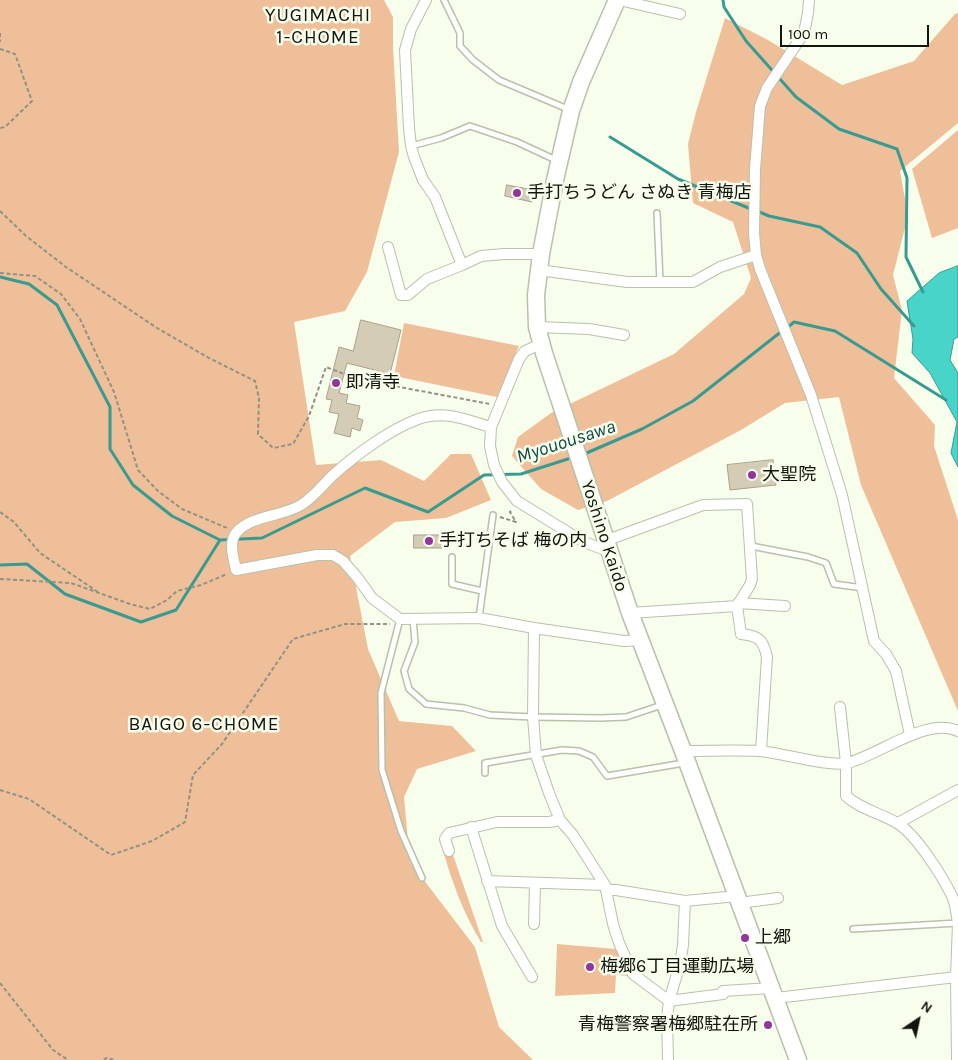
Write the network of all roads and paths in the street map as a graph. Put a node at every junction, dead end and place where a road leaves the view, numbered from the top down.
1 (426, 0) edge
2 (444, 0) edge
3 (618, 0) edge
4 (809, 0) edge
5 (680, 14) dead end
6 (0, 33) edge
7 (0, 42) edge
8 (0, 49) edge
9 (571, 111) junction
10 (0, 128) edge
11 (411, 146) junction
12 (560, 162) junction
13 (0, 211) edge
14 (657, 213) dead end
15 (388, 247) dead end
16 (756, 255) junction
17 (540, 262) junction
18 (462, 265) junction
19 (0, 273) edge
20 (660, 282) junction
21 (538, 327) junction
22 (624, 335) dead end
23 (541, 344) junction
24 (500, 406) junction
25 (491, 427) junction
26 (517, 501) junction
27 (0, 512) edge
28 (493, 514) joint
29 (237, 532) junction
30 (607, 546) junction
31 (751, 546) junction
32 (452, 557) dead end
33 (236, 570) junction
34 (0, 578) edge
35 (864, 589) junction
36 (482, 591) junction
37 (101, 594) junction
38 (738, 605) junction
39 (785, 606) dead end
40 (630, 613) junction
41 (479, 618) junction
42 (400, 619) junction
43 (413, 619) junction
44 (534, 628) junction
45 (641, 640) junction
46 (665, 704) junction
47 (840, 707) dead end
48 (533, 717) junction
49 (958, 731) edge
50 (910, 735) junction
51 (761, 751) junction
52 (536, 755) junction
53 (685, 757) junction
54 (846, 763) junction
55 (485, 773) dead end
56 (0, 790) edge
57 (958, 790) edge
58 (560, 820) junction
59 (898, 823) junction
60 (471, 827) junction
61 (449, 851) dead end
62 (422, 878) dead end
63 (487, 881) junction
64 (535, 884) junction
65 (606, 888) junction
66 (778, 898) dead end
67 (738, 899) junction
68 (685, 901) junction
69 (534, 924) dead end
70 (958, 926) edge
71 (853, 929) dead end
72 (532, 977) dead end
73 (956, 977) junction
74 (0, 982) edge
75 (774, 993) junction
76 (669, 1001) junction
77 (68, 1060) edge
78 (104, 1060) edge
79 (115, 1060) edge
80 (668, 1060) edge
81 (798, 1060) edge
82 (957, 1060) edge

1 - 11 street
2 - 9 lane
3 - 5 street
3 - 9 main road, Yoshino Kaido
4 - 16 street
6 - 7 path
8 - 10 path
9 - 12 main road, Yoshino Kaido
11 - 12 lane
11 - 18 street
12 - 17 main road, Yoshino Kaido
13 - 24 path
14 - 20 lane
15 - 18 street
16 - 20 street
16 - 35 street
17 - 18 street
17 - 20 street
17 - 21 main road, Yoshino Kaido
19 - 29 path
21 - 22 street
21 - 23 main road, Yoshino Kaido
23 - 24 street
23 - 30 main road, Yoshino Kaido
24 - 25 street
25 - 26 street
25 - 29 street
26 - 28 path
26 - 30 street
27 - 37 path
28 - 36 lane
29 - 33 street
30 - 31 street
30 - 40 main road, Yoshino Kaido
31 - 35 lane
31 - 38 street
32 - 36 lane
33 - 37 path
33 - 42 street
34 - 37 path
35 - 50 street
36 - 41 lane
38 - 39 street
38 - 40 street
38 - 51 street
40 - 45 main road, Yoshino Kaido
41 - 43 street
41 - 44 street
42 - 43 street
42 - 56 path
42 - 62 lane
43 - 48 lane
44 - 45 street
44 - 48 street
45 - 46 main road, Yoshino Kaido
46 - 48 lane
46 - 53 main road, Yoshino Kaido
47 - 54 street
48 - 52 street
49 - 50 street
50 - 54 street
51 - 53 street
51 - 54 street
52 - 53 lane
52 - 55 lane
52 - 58 street
53 - 67 main road, Yoshino Kaido
54 - 59 street
57 - 59 street
58 - 60 street
58 - 65 street
59 - 70 street
60 - 61 street
60 - 63 street
63 - 64 street
63 - 72 street
64 - 65 street
64 - 69 street
65 - 68 street
65 - 76 street
66 - 67 street
67 - 68 street
67 - 75 main road, Yoshino Kaido
68 - 76 street
70 - 71 lane
70 - 73 street
73 - 75 street
73 - 82 street
74 - 77 path
75 - 76 street
75 - 81 main road, Yoshino Kaido
76 - 80 street
78 - 79 path

